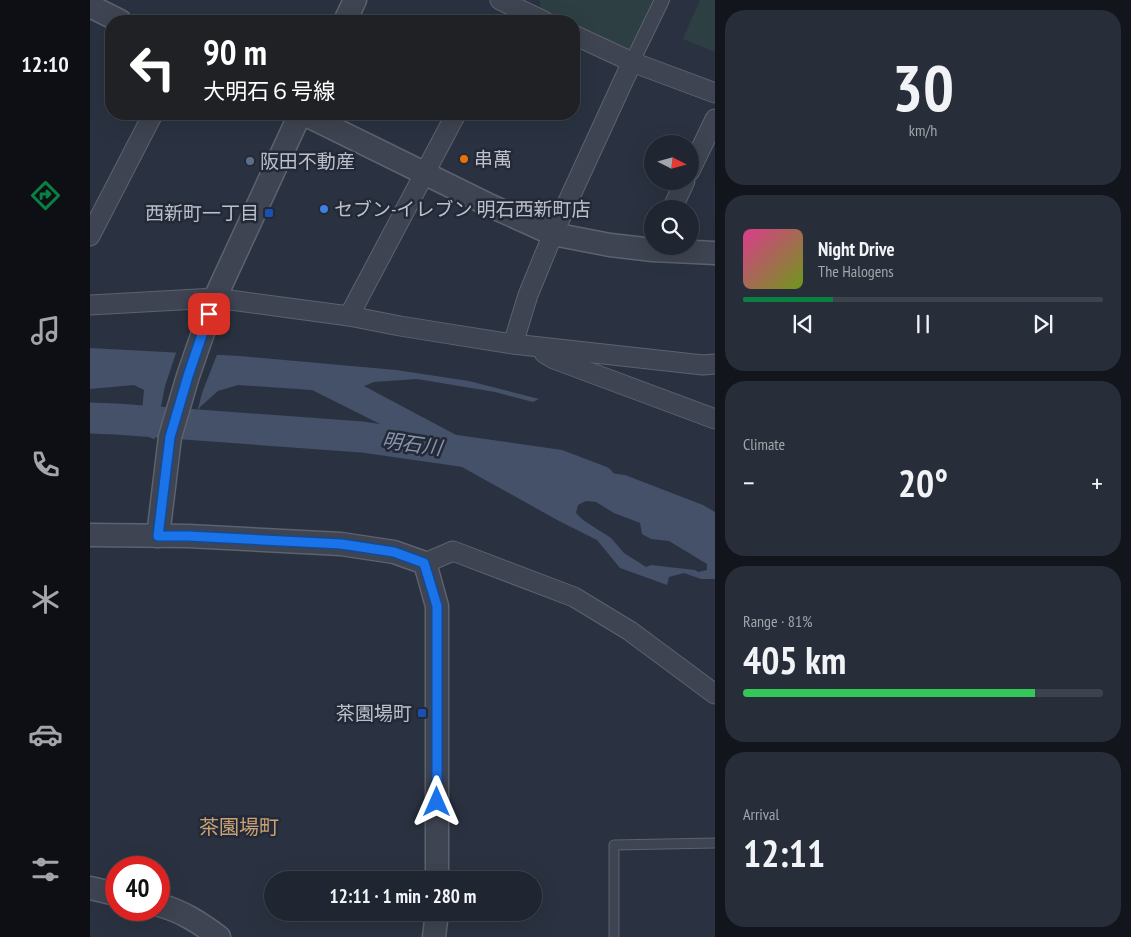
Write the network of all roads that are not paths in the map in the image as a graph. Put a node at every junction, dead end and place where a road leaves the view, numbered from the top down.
1 (356, 0) edge
2 (662, 0) edge
3 (512, 8) edge
4 (92, 12) edge
5 (348, 15) edge
6 (529, 15) edge
7 (105, 16) edge
8 (580, 38) edge
9 (632, 62) junction
10 (715, 93) edge
11 (715, 119) edge
12 (150, 120) edge
13 (299, 120) edge
14 (314, 120) edge
15 (453, 120) edge
16 (699, 152) edge
17 (424, 174) junction
18 (553, 234) junction
19 (90, 236) edge
20 (644, 247) edge
21 (699, 252) edge
22 (715, 253) edge
23 (90, 305) edge
24 (212, 306) junction
25 (349, 316) junction
26 (513, 344) junction
27 (533, 346) junction
28 (715, 364) edge
29 (715, 419) edge
30 (159, 527) junction
31 (90, 535) edge
32 (424, 563) junction
33 (715, 694) edge
34 (715, 843) edge
35 (437, 871) edge
36 (90, 888) edge
37 (105, 891) edge
38 (170, 908) edge
39 (436, 921) edge
40 (218, 937) edge
41 (434, 937) edge
42 (614, 937) edge

1 - 5 street
2 - 9 street
3 - 6 street
4 - 7 street
8 - 9 street
9 - 10 street
9 - 18 street
11 - 16 street
12 - 19 street
13 - 24 street
14 - 17 street
15 - 17 street
17 - 18 street
17 - 25 street
18 - 20 street
18 - 26 street
21 - 22 street
23 - 24 street
24 - 25 street
24 - 30 street
25 - 26 street
26 - 27 street
27 - 28 street
27 - 29 street
30 - 31 street
30 - 32 street
32 - 33 street
32 - 35 street
34 - 42 lane
36 - 37 street
38 - 40 street
39 - 41 street

